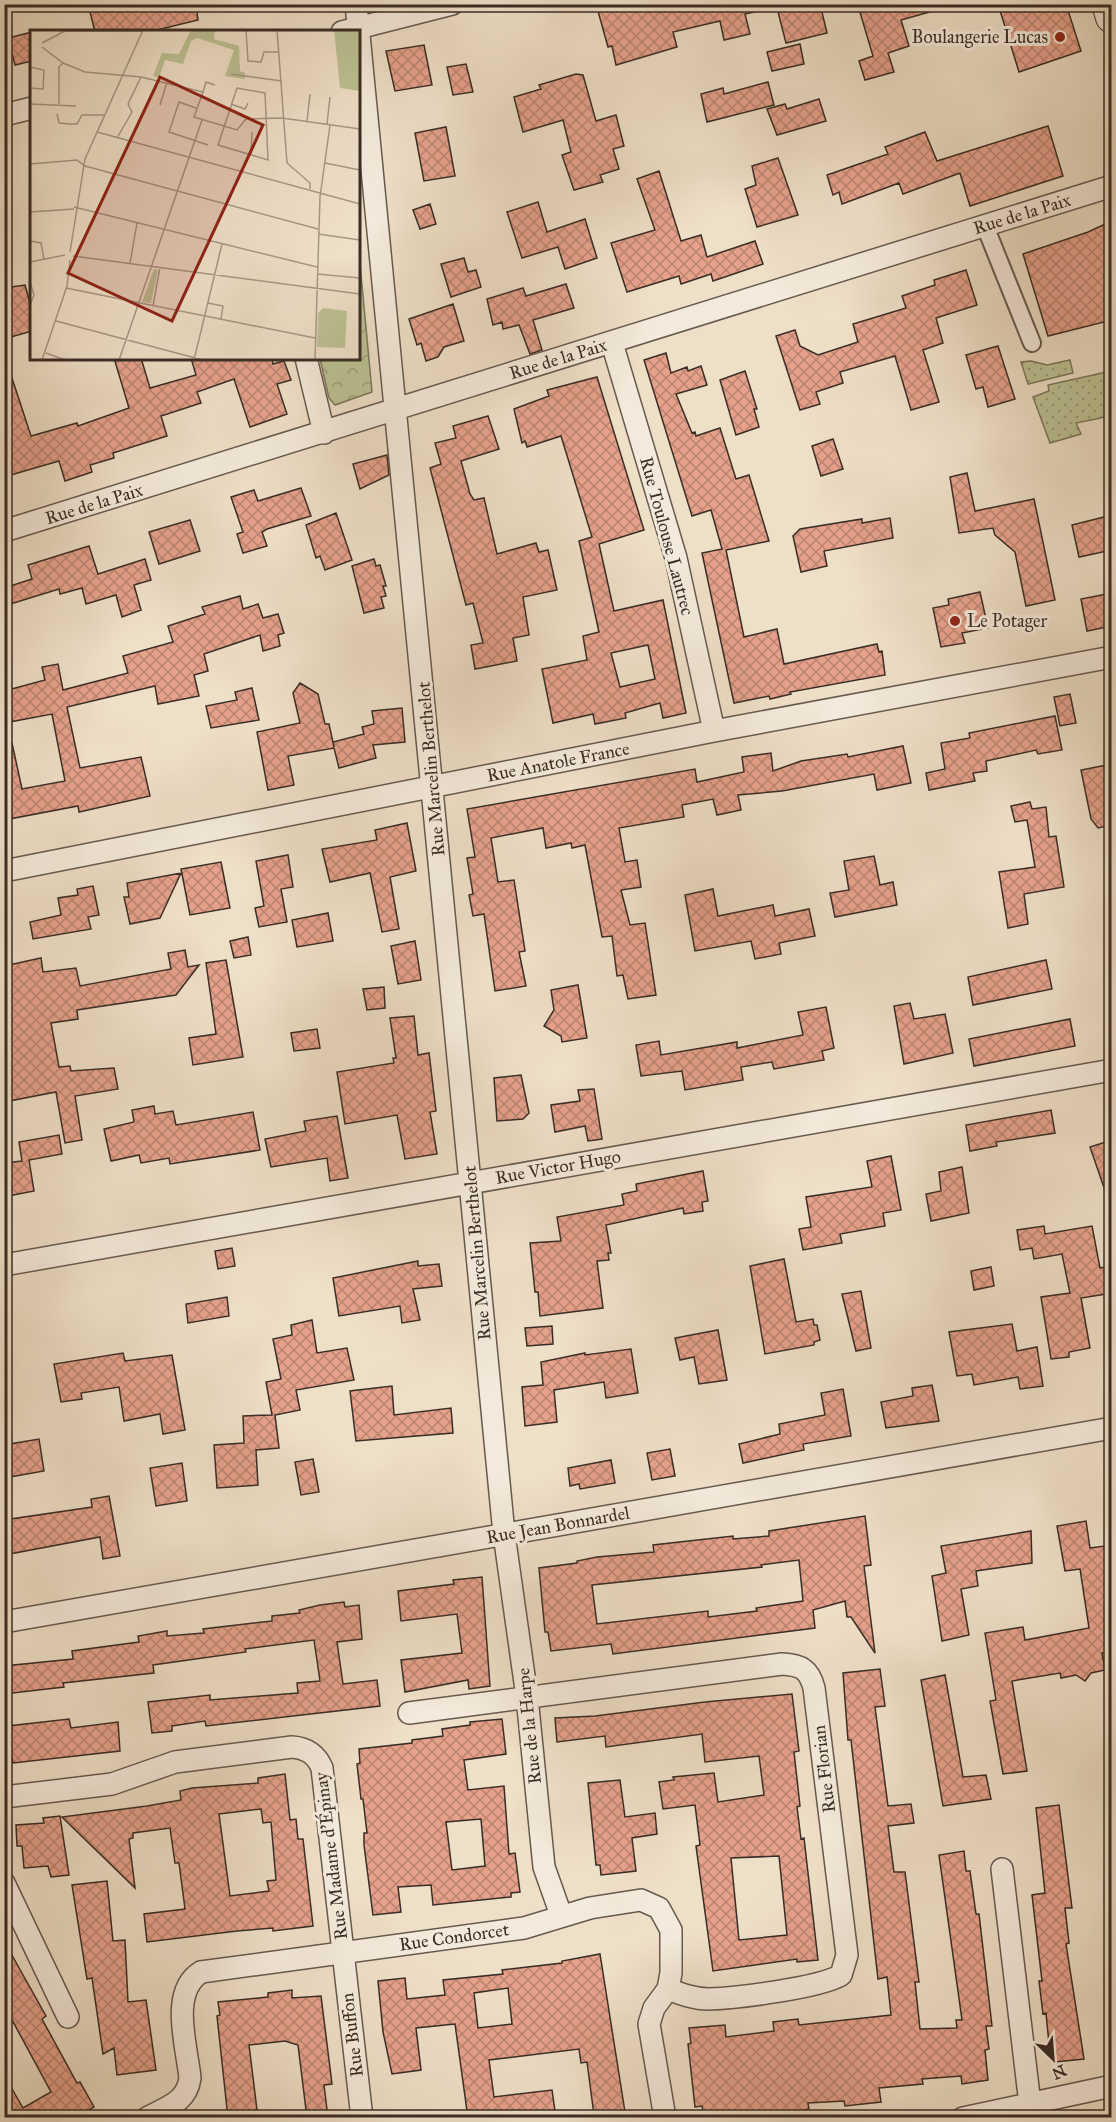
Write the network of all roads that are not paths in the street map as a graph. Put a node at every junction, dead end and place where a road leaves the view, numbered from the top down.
1 (356, 4) edge
2 (452, 4) edge
3 (1108, 4) edge
4 (1112, 17) edge
5 (350, 30) edge
6 (30, 108) edge
7 (360, 111) edge
8 (4, 115) edge
9 (1112, 186) edge
10 (985, 226) junction
11 (612, 343) junction
12 (1032, 343) dead end
13 (306, 360) edge
14 (397, 409) junction
15 (324, 433) junction
16 (4, 531) edge
17 (1112, 657) edge
18 (714, 731) junction
19 (433, 786) junction
20 (4, 871) edge
21 (1112, 1070) edge
22 (471, 1182) junction
23 (4, 1265) edge
24 (1112, 1428) edge
25 (504, 1534) junction
26 (4, 1622) edge
27 (526, 1697) junction
28 (409, 1713) dead end
29 (4, 1797) edge
30 (1002, 1869) dead end
31 (4, 1883) edge
32 (561, 1915) junction
33 (342, 1952) junction
34 (668, 1989) junction
35 (68, 2017) dead end
36 (1112, 2086) edge
37 (1030, 2104) junction
38 (147, 2118) edge
39 (362, 2118) edge
40 (665, 2118) edge
41 (963, 2118) edge

1 - 5 street, Rue Marcelin Berthelot
2 - 5 street
3 - 4 main road
6 - 8 street
7 - 14 street, Rue Marcelin Berthelot
9 - 10 street, Rue de la Paix
10 - 11 street, Rue de la Paix
10 - 12 street
11 - 14 street, Rue de la Paix
11 - 18 street, Rue Toulouse Lautrec
13 - 15 street
14 - 15 street, Rue de la Paix
14 - 19 street, Rue Marcelin Berthelot
15 - 16 street, Rue de la Paix
17 - 18 street, Rue Anatole France
18 - 19 street, Rue Anatole France
19 - 20 street, Rue Anatole France
19 - 22 street, Rue Marcelin Berthelot
21 - 22 street, Rue Victor Hugo
22 - 23 street, Rue Victor Hugo
22 - 25 street, Rue Marcelin Berthelot
24 - 25 street, Rue Jean Bonnardel
25 - 26 street, Rue Jean Bonnardel
25 - 27 street, Rue de la Harpe
27 - 28 street, Rue Florian
27 - 32 street, Rue de la Harpe
27 - 34 street, Rue Florian
29 - 33 street, Rue Madame d'Épinay
30 - 37 street
31 - 35 street
32 - 33 street, Rue Condorcet
32 - 34 street, Rue Condorcet
33 - 38 street, Rue Condorcet
33 - 39 street, Rue Buffon
34 - 40 street, Rue Condorcet
36 - 37 street
37 - 41 street

